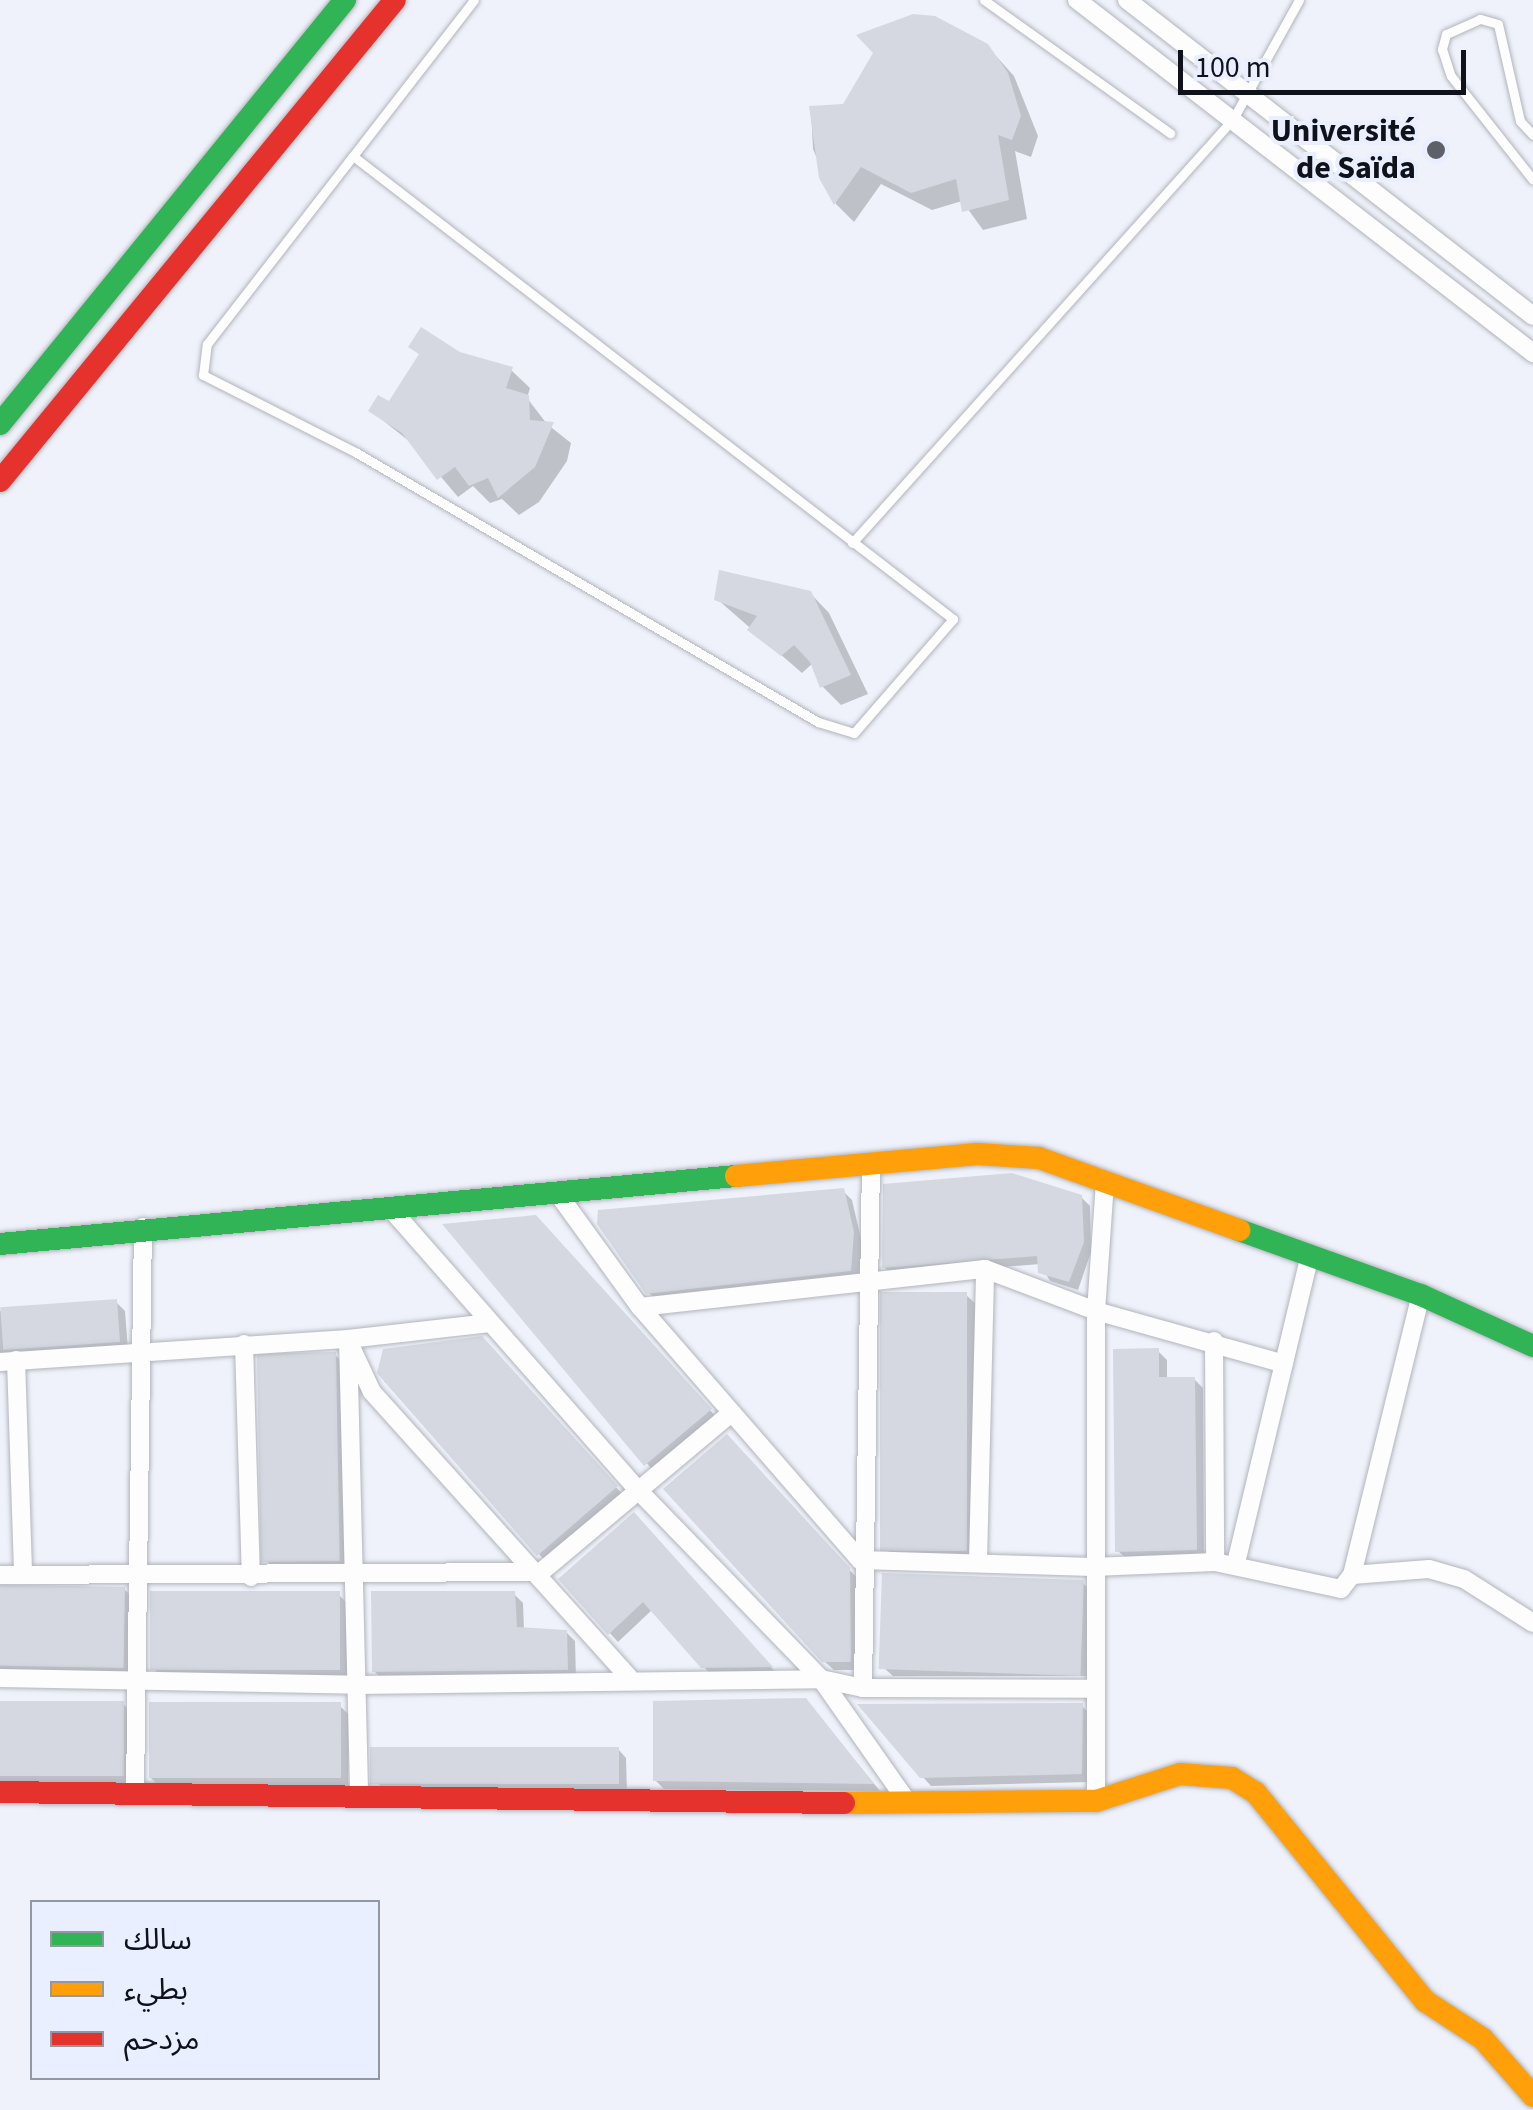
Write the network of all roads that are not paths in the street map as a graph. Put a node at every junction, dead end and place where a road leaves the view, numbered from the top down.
1 (345, 0) edge
2 (395, 0) edge
3 (474, 0) edge
4 (984, 0) edge
5 (1077, 0) edge
6 (1127, 0) edge
7 (1299, 0) edge
8 (1251, 93) junction
9 (1233, 119) junction
10 (1170, 133) dead end
11 (1533, 136) edge
12 (352, 156) junction
13 (1533, 180) edge
14 (1533, 316) edge
15 (1533, 354) edge
16 (0, 424) edge
17 (0, 480) edge
18 (852, 543) junction
19 (871, 1164) junction
20 (1106, 1182) junction
21 (556, 1191) junction
22 (391, 1209) junction
23 (143, 1227) junction
24 (0, 1244) edge
25 (1310, 1258) junction
26 (985, 1269) junction
27 (869, 1278) junction
28 (1421, 1295) junction
29 (640, 1307) junction
30 (1096, 1311) junction
31 (490, 1322) junction
32 (348, 1339) junction
33 (1214, 1341) junction
34 (244, 1344) junction
35 (1533, 1346) edge
36 (139, 1353) junction
37 (8, 1361) edge
38 (1284, 1364) junction
39 (731, 1413) junction
40 (637, 1489) junction
41 (860, 1560) junction
42 (978, 1562) junction
43 (1215, 1562) junction
44 (1236, 1564) junction
45 (1093, 1567) junction
46 (541, 1572) junction
47 (0, 1574) edge
48 (23, 1574) junction
49 (1352, 1575) junction
50 (137, 1578) junction
51 (251, 1578) junction
52 (358, 1578) junction
53 (1533, 1623) edge
54 (630, 1677) junction
55 (0, 1678) edge
56 (820, 1679) junction
57 (140, 1680) junction
58 (357, 1685) junction
59 (863, 1688) junction
60 (1096, 1689) junction
61 (134, 1790) junction
62 (0, 1792) edge
63 (359, 1793) junction
64 (1096, 1801) junction
65 (908, 1804) junction
66 (1533, 2096) edge

1 - 16 street
2 - 17 street
3 - 12 lane
4 - 10 lane
5 - 9 street
6 - 8 street
7 - 8 lane
8 - 9 lane
8 - 14 street
9 - 15 street
9 - 18 lane
11 - 13 lane
12 - 18 lane
12 - 18 lane
19 - 20 street
19 - 21 street
19 - 27 street
20 - 25 street
20 - 30 street
21 - 22 street
21 - 29 street
22 - 23 street
22 - 31 street
23 - 24 street
23 - 36 street
25 - 28 street
25 - 38 street
26 - 27 street
26 - 30 street
26 - 42 street
27 - 29 street
27 - 41 street
28 - 35 street
28 - 49 street
29 - 39 street
30 - 33 street
30 - 45 street
31 - 32 street
31 - 40 street
32 - 34 street
32 - 46 street
32 - 52 street
33 - 38 street
33 - 43 street
34 - 36 street
34 - 51 street
36 - 37 street
36 - 50 street
37 - 48 street
38 - 44 street
39 - 40 street
39 - 41 street
40 - 46 street
40 - 56 street
41 - 42 street
41 - 59 street
42 - 45 street
43 - 44 street
43 - 45 street
44 - 49 street
45 - 60 street
46 - 52 street
46 - 54 street
47 - 48 street
48 - 50 street
49 - 53 street
50 - 51 street
50 - 57 street
51 - 52 street
52 - 58 street
54 - 56 street
54 - 58 street
55 - 57 street
56 - 59 street
56 - 65 street
57 - 58 street
57 - 61 street
58 - 63 street
59 - 60 street
60 - 64 street
61 - 62 street
61 - 63 street
63 - 65 street
64 - 65 street
64 - 66 street

